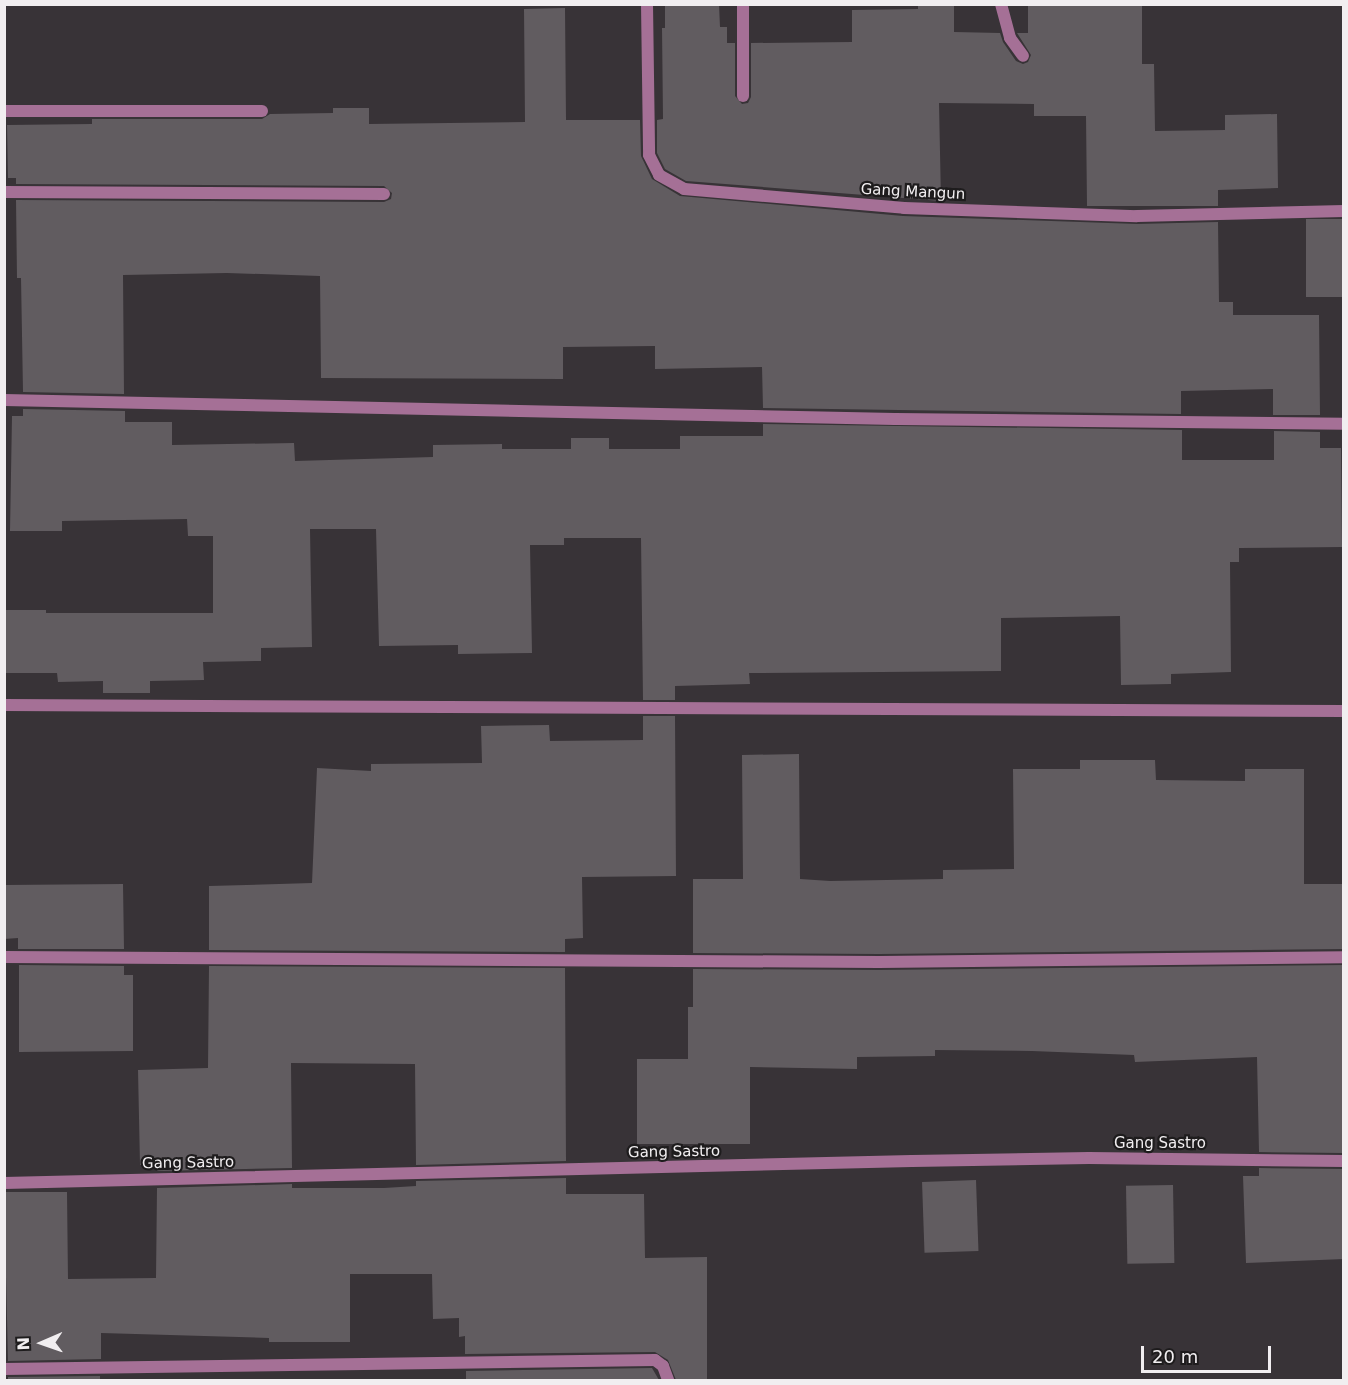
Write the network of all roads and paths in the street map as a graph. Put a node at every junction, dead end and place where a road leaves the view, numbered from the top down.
1 (647, 4) edge
2 (743, 4) edge
3 (1001, 4) edge
4 (1023, 56) dead end
5 (744, 96) dead end
6 (4, 111) edge
7 (262, 111) dead end
8 (4, 192) edge
9 (384, 194) dead end
10 (1344, 211) edge
11 (4, 400) edge
12 (1344, 424) edge
13 (4, 705) edge
14 (1344, 711) edge
15 (4, 957) edge
16 (1344, 957) edge
17 (1344, 1161) edge
18 (4, 1183) edge
19 (4, 1369) edge
20 (668, 1380) edge

1 - 10 street, Gang Mangun
2 - 5 street
3 - 4 street
6 - 7 street
8 - 9 street
11 - 12 street
13 - 14 street
15 - 16 street
17 - 18 street, Gang Sastro
19 - 20 street

